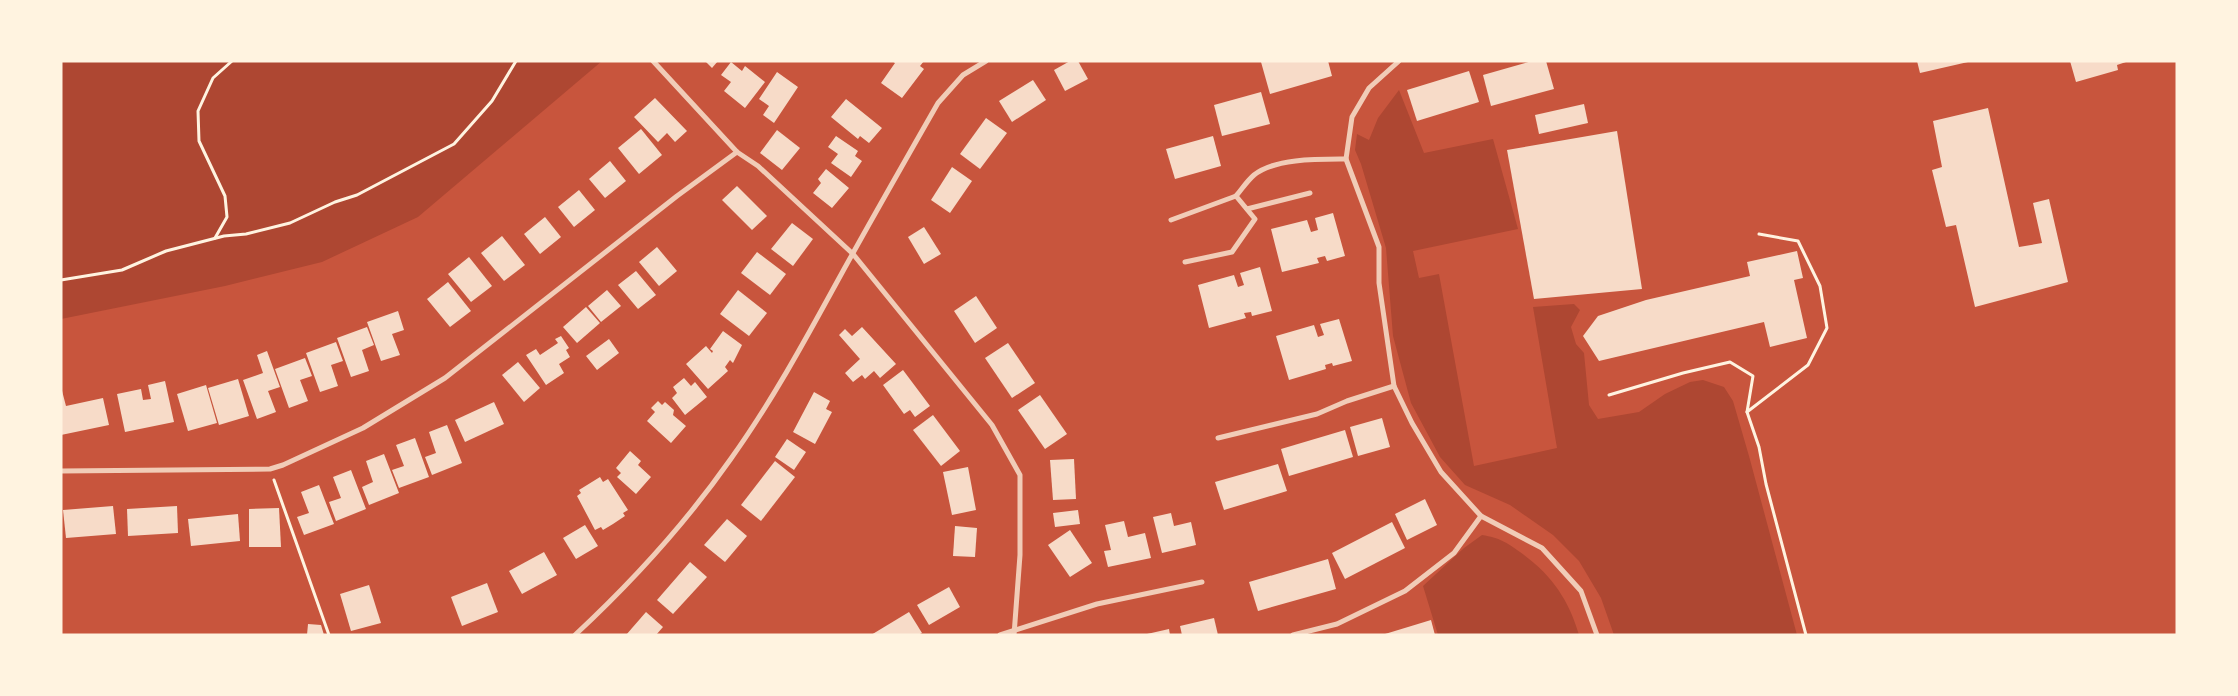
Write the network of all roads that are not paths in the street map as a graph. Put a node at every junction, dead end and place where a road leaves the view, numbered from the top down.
1 (653, 61) edge
2 (986, 61) edge
3 (1399, 61) edge
4 (737, 152) junction
5 (1346, 159) junction
6 (1310, 193) dead end
7 (1236, 196) junction
8 (1247, 209) junction
9 (1172, 220) dead end
10 (853, 254) junction
11 (1185, 262) dead end
12 (1394, 386) junction
13 (1218, 438) dead end
14 (61, 471) edge
15 (1481, 516) junction
16 (1202, 582) dead end
17 (1014, 632) edge
18 (574, 635) edge
19 (1000, 635) edge
20 (1293, 635) edge
21 (1597, 635) edge

1 - 4 street
2 - 10 street
3 - 5 street
4 - 10 street
4 - 14 street
5 - 7 street
5 - 12 street
6 - 8 street
7 - 8 street
7 - 9 street
8 - 11 street
10 - 17 street
10 - 18 street
12 - 13 street
12 - 15 street
15 - 20 street
15 - 21 street
16 - 17 street
17 - 19 street

